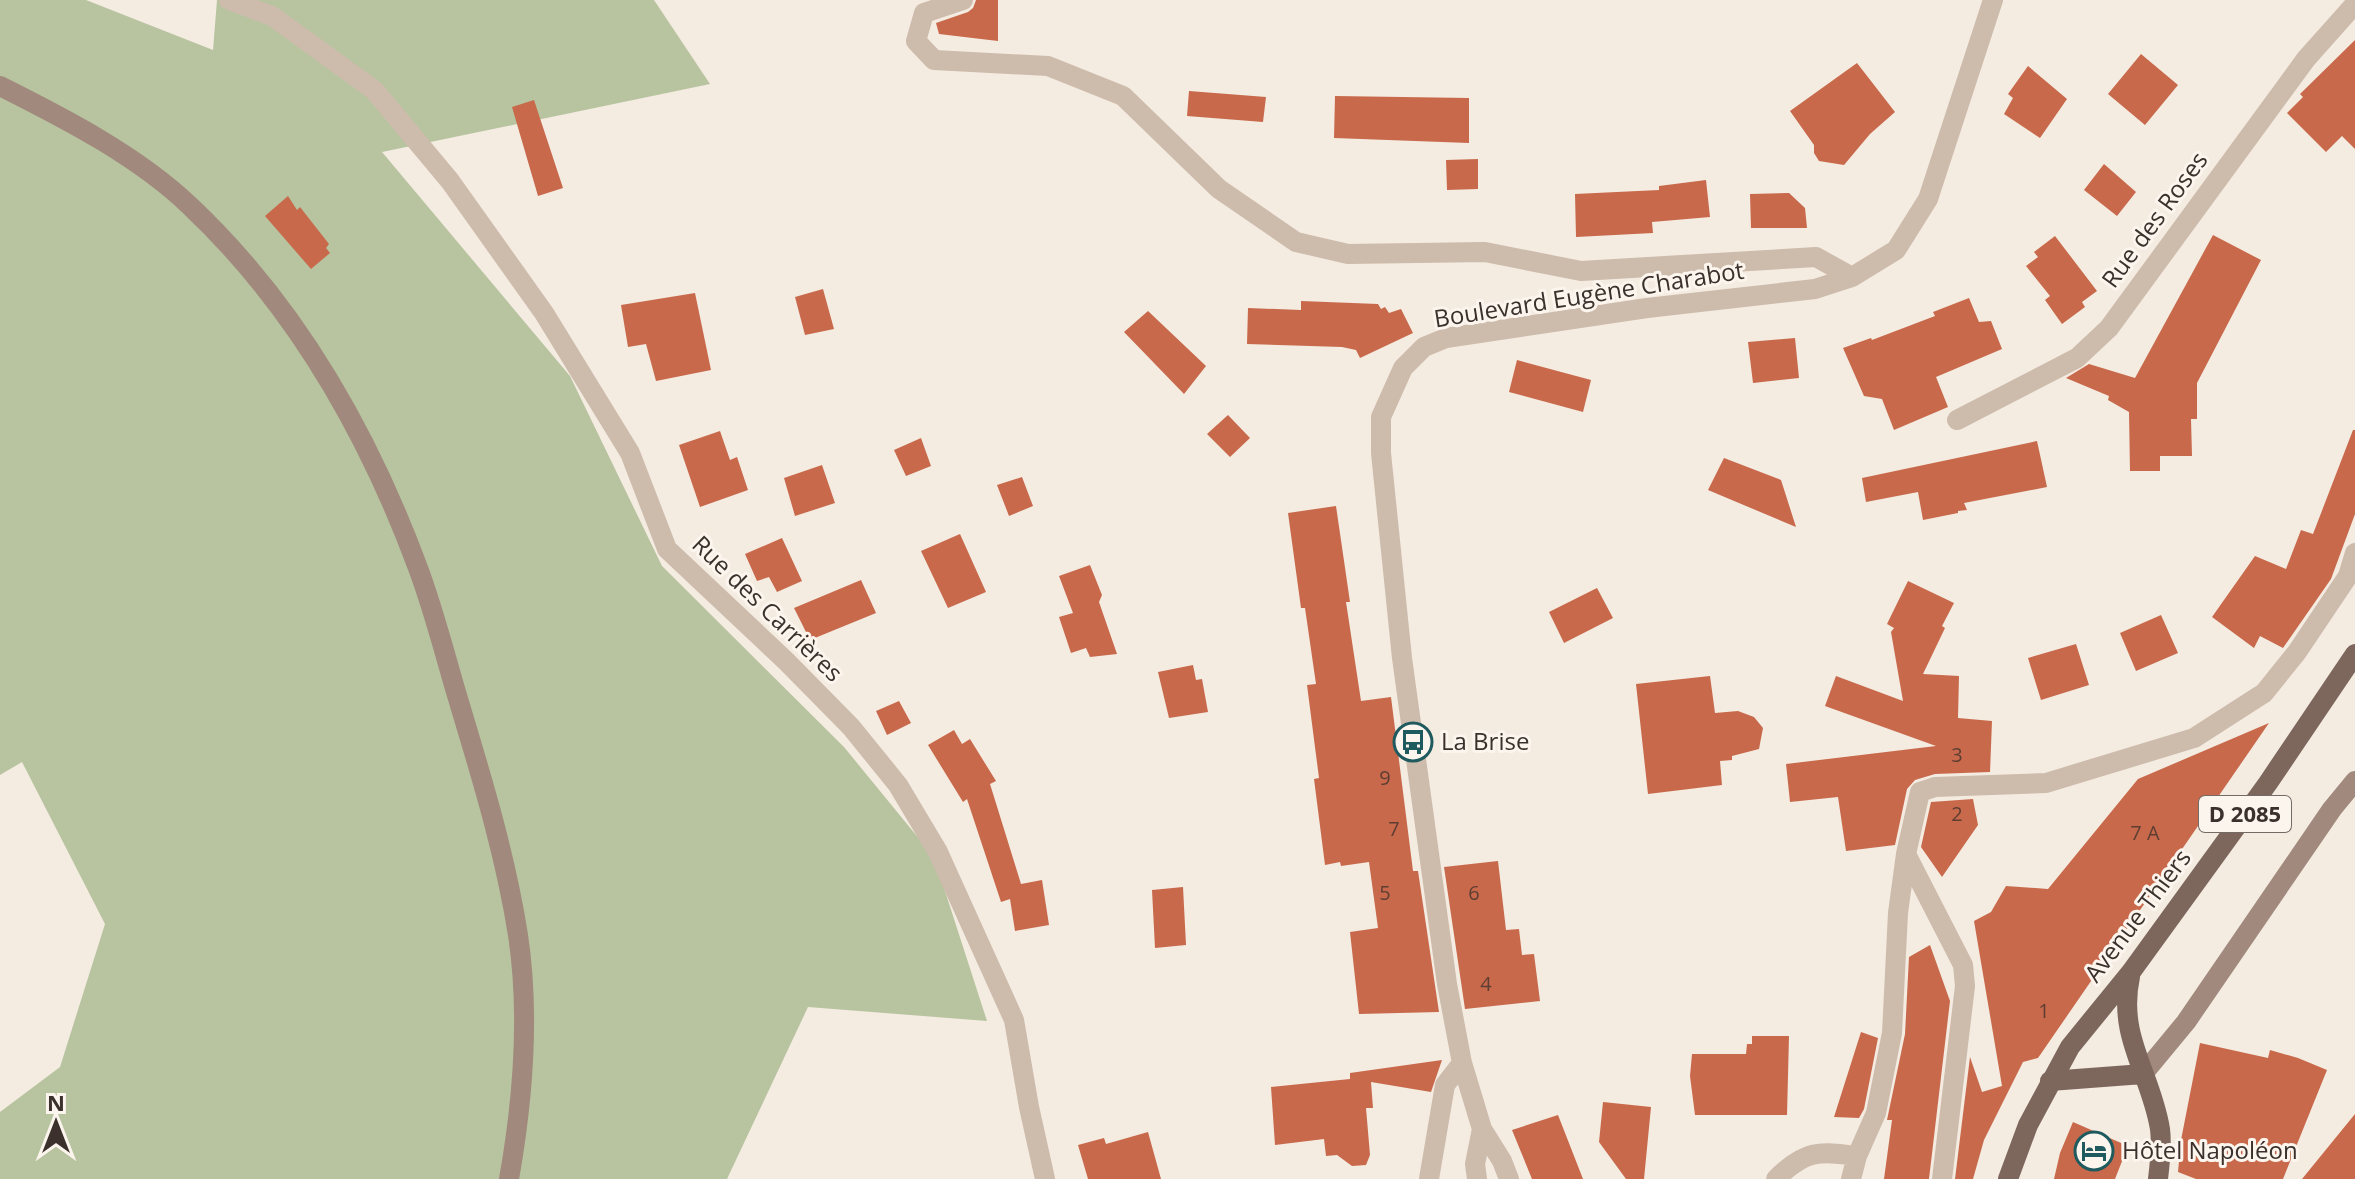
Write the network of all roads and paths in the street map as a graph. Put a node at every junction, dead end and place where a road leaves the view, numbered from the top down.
1 (229, 0) edge
2 (963, 0) edge
3 (1993, 0) edge
4 (2355, 4) edge
5 (0, 86) edge
6 (1852, 277) junction
7 (1957, 420) dead end
8 (2355, 553) edge
9 (2355, 654) edge
10 (2355, 781) edge
11 (1906, 854) junction
12 (2131, 972) junction
13 (1462, 1063) junction
14 (2143, 1074) junction
15 (2050, 1081) junction
16 (1482, 1129) junction
17 (1857, 1156) junction
18 (509, 1179) edge
19 (1045, 1179) edge
20 (1429, 1179) edge
21 (1477, 1179) edge
22 (1509, 1179) edge
23 (1776, 1179) edge
24 (1851, 1179) edge
25 (1942, 1179) edge
26 (2008, 1179) edge
27 (2158, 1179) edge

1 - 19 street, Rue des Carrières
2 - 6 street
3 - 6 street, Boulevard Eugène Charabot
4 - 7 street, Rue des Roses
5 - 18 main road
6 - 13 street, Boulevard Eugène Charabot
8 - 11 street
9 - 12 main road, Avenue Thiers / D 2085
10 - 14 main road
11 - 17 street
11 - 25 street
12 - 14 main road, D 2085
12 - 15 main road, Avenue Thiers / D 2085
13 - 16 street, Boulevard Eugène Charabot
13 - 20 street
14 - 15 main road
14 - 27 main road, D 2085
15 - 26 main road, Avenue Thiers / D 2085
16 - 21 street
16 - 22 street, Boulevard Eugène Charabot
17 - 23 street
17 - 24 street

